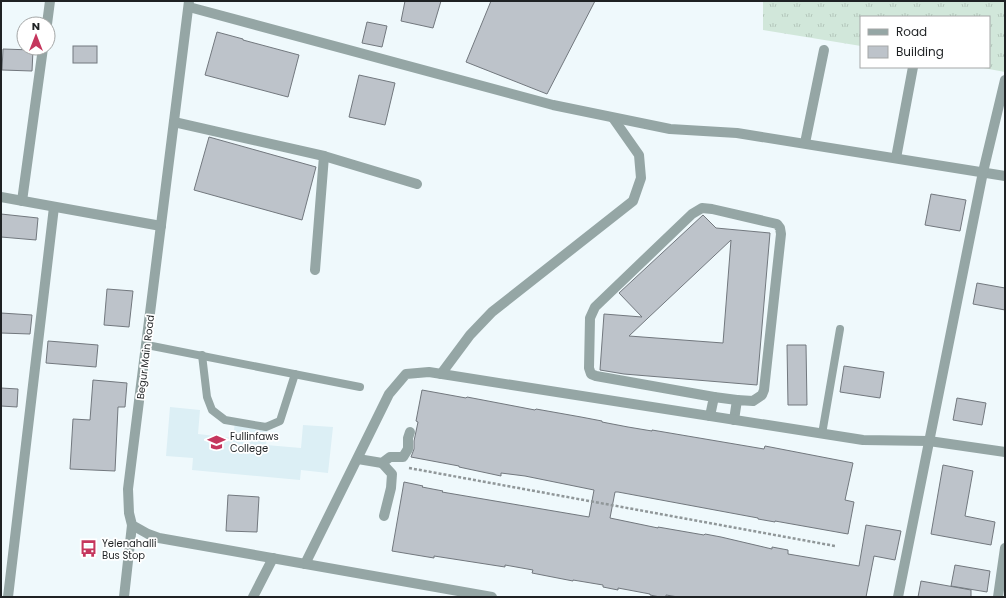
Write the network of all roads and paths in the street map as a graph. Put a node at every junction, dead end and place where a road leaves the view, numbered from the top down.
1 (50, 1) edge
2 (189, 4) edge
3 (48, 16) edge
4 (824, 50) dead end
5 (42, 56) edge
6 (913, 68) edge
7 (1005, 80) edge
8 (613, 118) junction
9 (174, 122) junction
10 (805, 143) junction
11 (324, 156) junction
12 (896, 158) junction
13 (983, 172) junction
14 (1005, 176) edge
15 (417, 184) dead end
16 (1, 197) edge
17 (22, 201) junction
18 (54, 207) junction
19 (161, 226) junction
20 (315, 270) dead end
21 (840, 328) dead end
22 (147, 345) junction
23 (202, 355) junction
24 (295, 374) junction
25 (441, 374) junction
26 (360, 387) dead end
27 (714, 397) junction
28 (737, 400) junction
29 (710, 416) junction
30 (734, 420) junction
31 (410, 432) dead end
32 (822, 434) junction
33 (929, 441) junction
34 (1005, 452) edge
35 (358, 459) junction
36 (382, 464) junction
37 (411, 469) dead end
38 (384, 516) dead end
39 (132, 525) junction
40 (835, 546) dead end
41 (1005, 548) edge
42 (273, 558) junction
43 (305, 564) junction
44 (8, 597) edge
45 (124, 597) edge
46 (253, 597) edge
47 (492, 597) edge
48 (898, 597) edge
49 (998, 597) edge

1 - 3 street
2 - 8 street
2 - 9 street, Begur Main Road
4 - 10 street
5 - 17 street
6 - 12 street
7 - 13 street
8 - 10 street
8 - 25 street
9 - 11 street
9 - 19 street, Begur Main Road
10 - 12 street
11 - 15 street
11 - 20 street
12 - 13 street
13 - 14 street
13 - 33 street
16 - 17 street
17 - 18 street
18 - 19 street
18 - 44 street
19 - 22 street, Begur Main Road
21 - 32 lane
22 - 23 lane
22 - 39 street, Begur Main Road
23 - 24 lane
23 - 24 lane
24 - 26 lane
25 - 29 street
25 - 35 street
27 - 28 street
27 - 28 street
27 - 29 street
28 - 30 street
29 - 30 street
30 - 32 street
31 - 36 street
32 - 33 street
33 - 34 street
33 - 48 street
35 - 36 street
35 - 43 street
36 - 38 street
37 - 40 path
39 - 42 street
39 - 45 street, Begur Main Road
41 - 49 street
42 - 43 street
42 - 46 street
43 - 47 street

